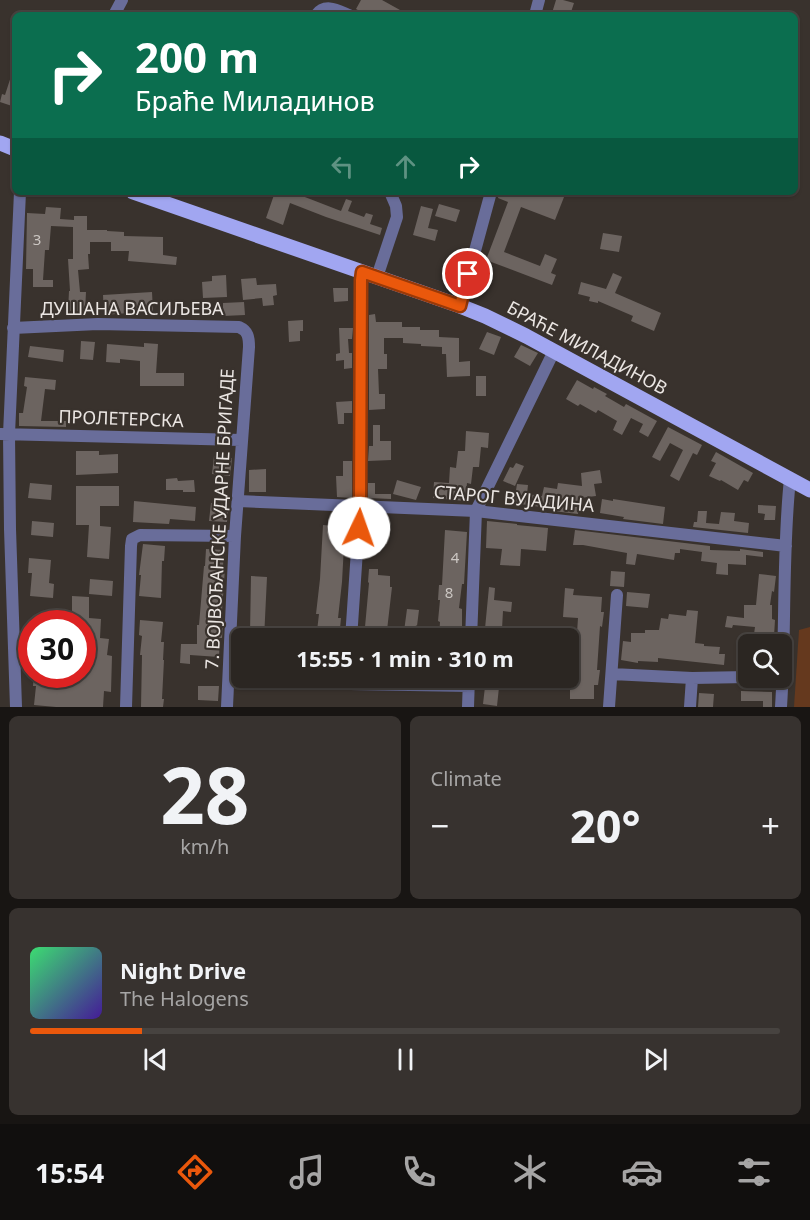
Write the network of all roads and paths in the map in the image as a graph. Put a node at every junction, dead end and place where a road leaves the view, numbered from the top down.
1 (317, 12) edge
2 (340, 12) edge
3 (20, 195) edge
4 (142, 195) edge
5 (391, 195) edge
6 (490, 195) edge
7 (362, 272) junction
8 (377, 277) junction
9 (460, 306) junction
10 (13, 328) junction
11 (247, 333) joint
12 (554, 351) junction
13 (5, 434) edge
14 (241, 440) junction
15 (790, 479) junction
16 (810, 490) edge
17 (238, 501) junction
18 (360, 506) junction
19 (477, 511) junction
20 (5, 529) edge
21 (235, 536) junction
22 (786, 546) junction
23 (617, 595) dead end
24 (352, 628) edge
25 (472, 628) edge
26 (783, 634) edge
27 (612, 674) junction
28 (738, 677) edge
29 (692, 678) junction
30 (469, 688) edge
31 (782, 688) edge
32 (16, 707) edge
33 (126, 707) edge
34 (227, 707) edge
35 (468, 707) edge
36 (609, 707) edge
37 (690, 707) edge
38 (781, 707) edge

1 - 2 street
3 - 10 street
4 - 7 main road, БРАЋЕ МИЛАДИНОВ
5 - 8 street
6 - 9 street
7 - 8 main road, БРАЋЕ МИЛАДИНОВ
7 - 18 street
8 - 9 main road, БРАЋЕ МИЛАДИНОВ
9 - 12 main road, БРАЋЕ МИЛАДИНОВ
10 - 11 street, ДУШАНА ВАСИЉЕВА
10 - 13 street
11 - 14 street, 7. ВОЈВОЂАНСКЕ УДАРНЕ БРИГАДЕ
12 - 15 main road, БРАЋЕ МИЛАДИНОВ
12 - 19 street
13 - 14 street, ПРОЛЕТЕРСКА
13 - 20 street
14 - 17 street, 7. ВОЈВОЂАНСКЕ УДАРНЕ БРИГАДЕ
15 - 16 main road, БРАЋЕ МИЛАДИНОВ
15 - 22 street
17 - 18 street, СТАРОГ ВУЈАДИНА
17 - 21 street, 7. ВОЈВОЂАНСКЕ УДАРНЕ БРИГАДЕ
18 - 19 street, СТАРОГ ВУЈАДИНА
18 - 24 street
19 - 22 street, СТАРОГ ВУЈАДИНА
19 - 25 street
20 - 32 street
21 - 33 street
21 - 34 street, 7. ВОЈВОЂАНСКЕ УДАРНЕ БРИГАДЕ
22 - 26 street
23 - 27 street
27 - 29 street
27 - 36 street
28 - 29 street
29 - 37 street
30 - 35 street
31 - 38 street

